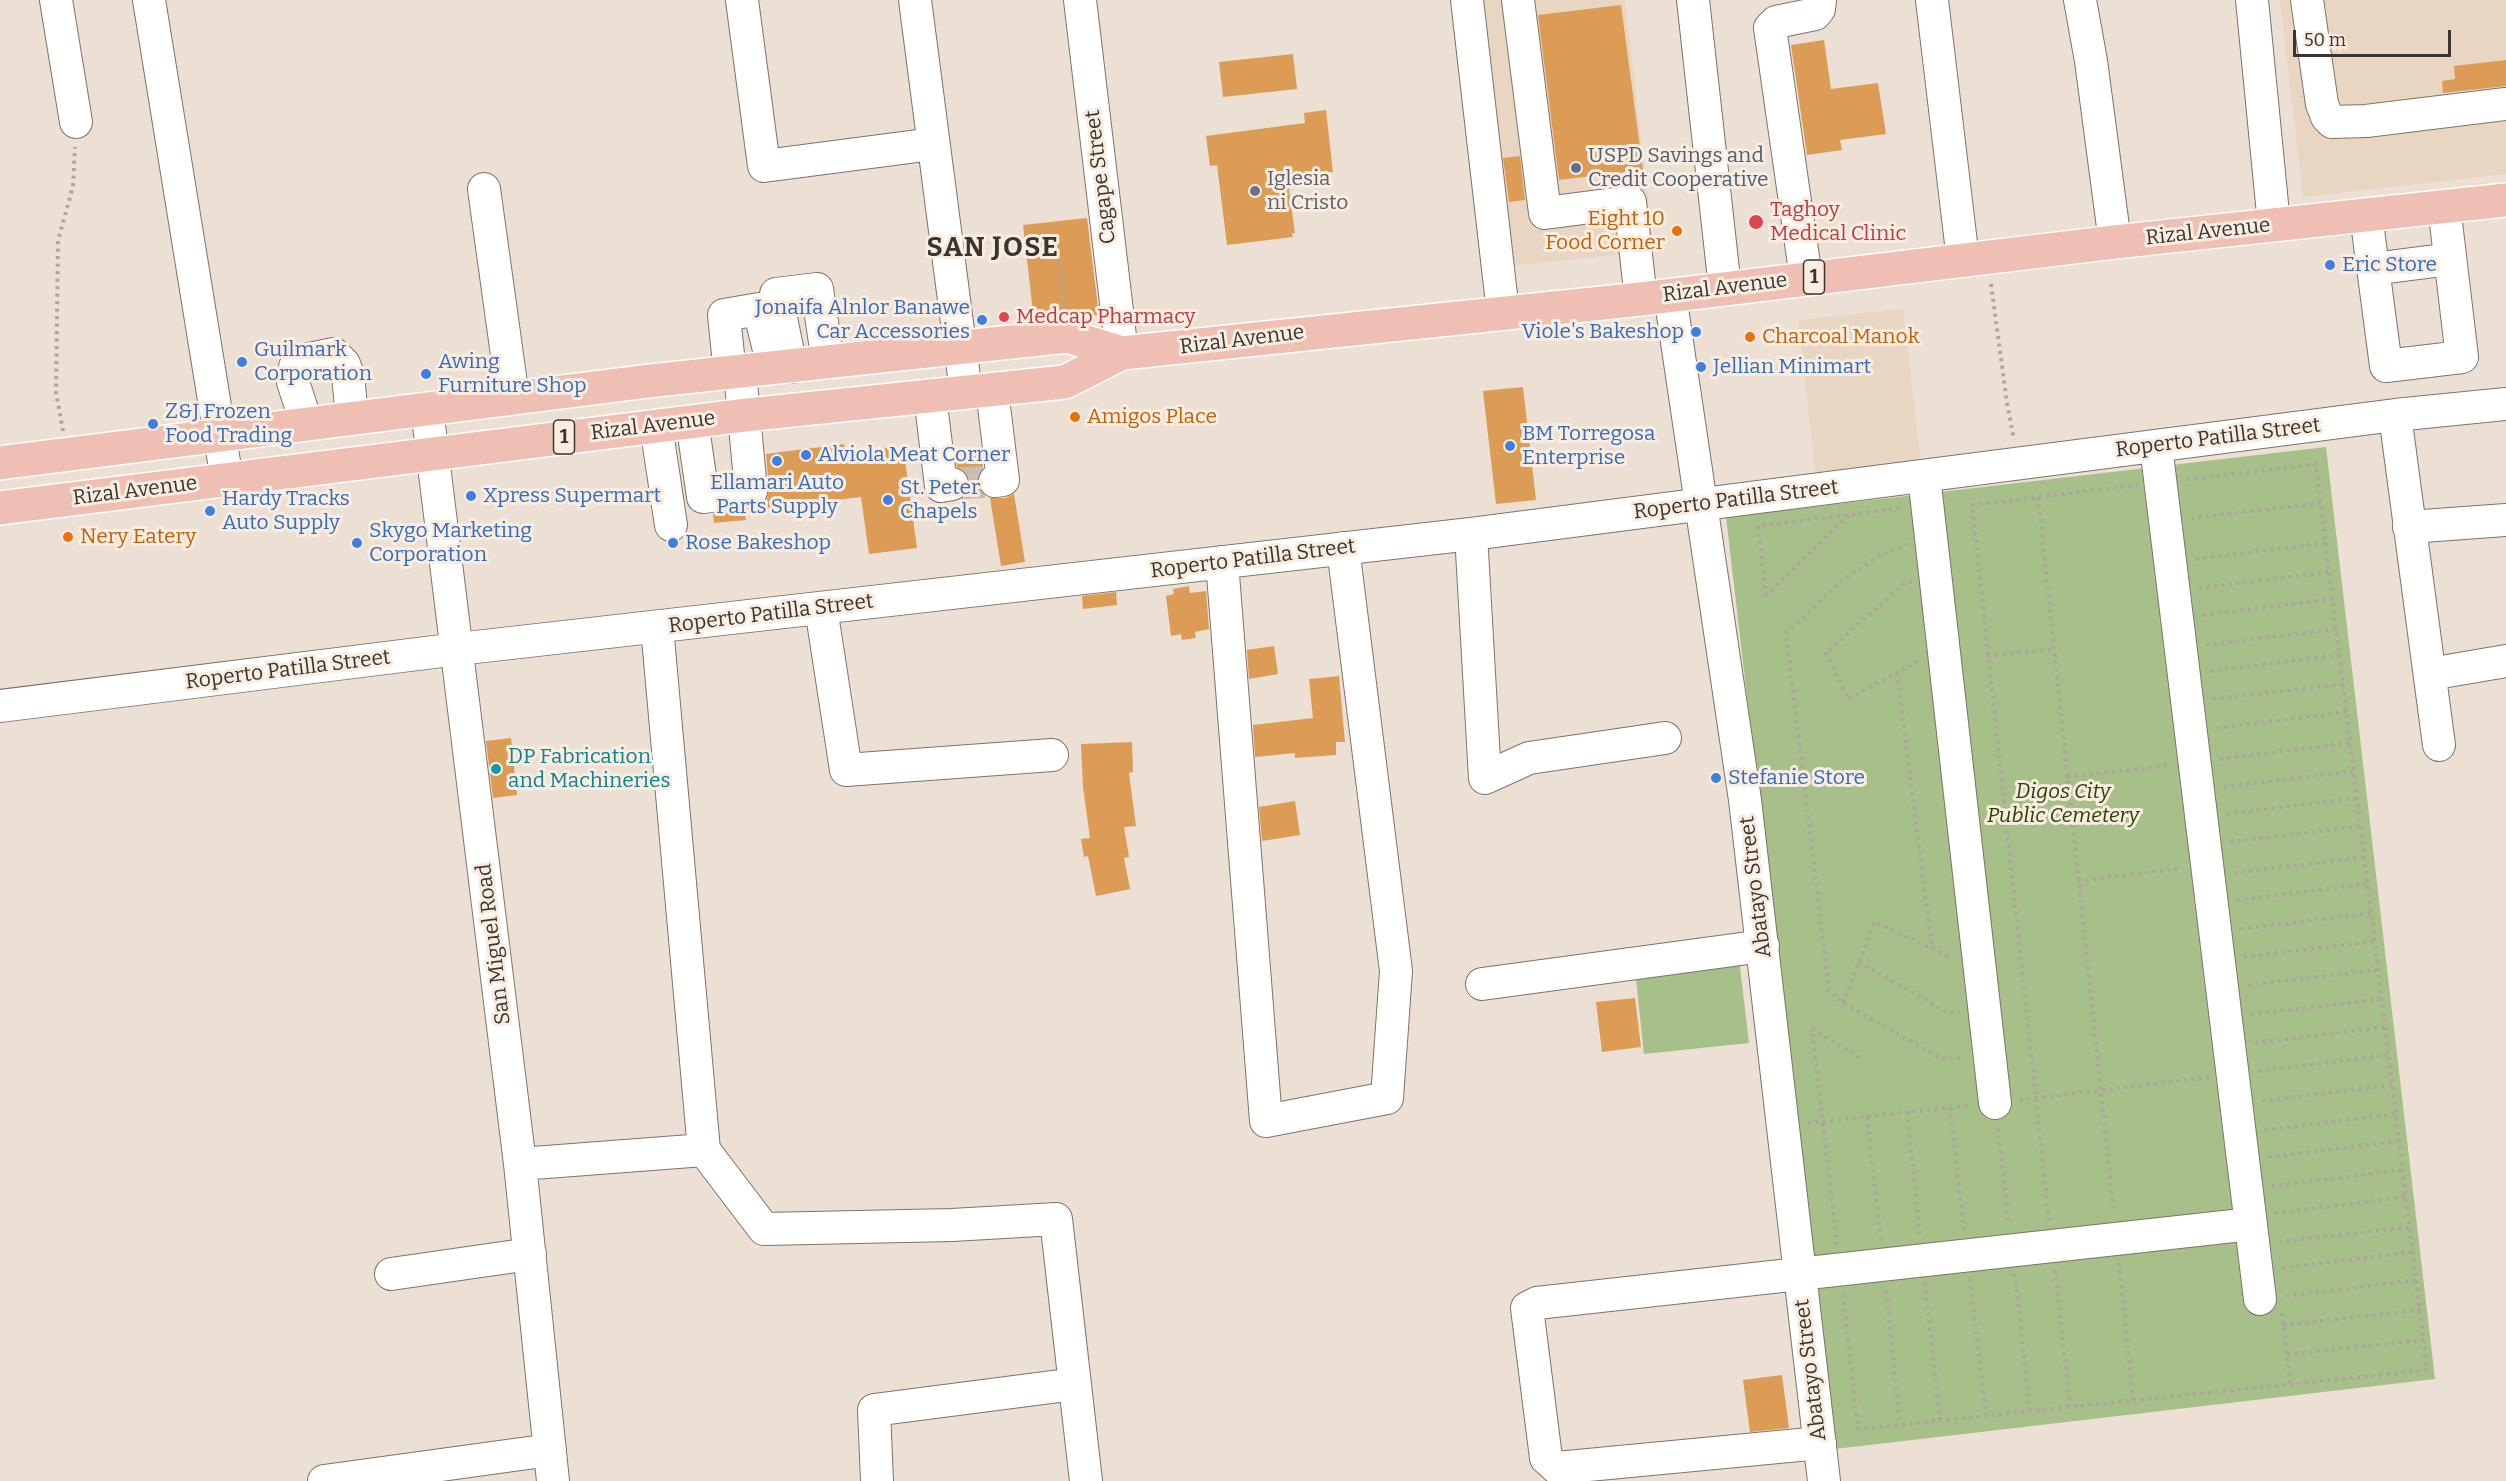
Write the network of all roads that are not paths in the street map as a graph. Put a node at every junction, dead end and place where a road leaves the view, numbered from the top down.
1 (56, 0) edge
2 (149, 0) edge
3 (742, 0) edge
4 (915, 0) edge
5 (1080, 0) edge
6 (1467, 0) edge
7 (1518, 0) edge
8 (1694, 0) edge
9 (1820, 0) edge
10 (1932, 0) edge
11 (2080, 0) edge
12 (2252, 0) edge
13 (2307, 0) edge
14 (2506, 104) edge
15 (76, 122) road end
16 (933, 144) junction
17 (484, 189) dead end
18 (2506, 200) edge
19 (2444, 206) junction
20 (2366, 215) junction
21 (2274, 224) junction
22 (2115, 242) junction
23 (1975, 258) junction
24 (2450, 259) junction
25 (2373, 269) junction
26 (1806, 278) junction
27 (1725, 288) junction
28 (1655, 297) junction
29 (1503, 312) junction
30 (961, 348) junction
31 (1122, 353) junction
32 (828, 362) junction
33 (782, 368) junction
34 (735, 373) junction
35 (979, 391) junction
36 (930, 396) junction
37 (513, 398) junction
38 (2506, 404) edge
39 (428, 409) junction
40 (746, 415) junction
41 (2395, 415) junction
42 (352, 418) junction
43 (692, 421) junction
44 (307, 424) junction
45 (656, 426) junction
46 (221, 436) junction
47 (158, 444) junction
48 (2156, 446) junction
49 (433, 453) junction
50 (0, 463) edge
51 (227, 480) junction
52 (995, 481) dead end
53 (952, 484) dead end
54 (164, 488) junction
55 (1926, 490) junction
56 (1702, 504) junction
57 (0, 507) edge
58 (2506, 520) edge
59 (671, 525) dead end
60 (2409, 527) junction
61 (1471, 534) junction
62 (1343, 548) junction
63 (1222, 562) junction
64 (821, 608) junction
65 (657, 627) junction
66 (458, 649) junction
67 (2506, 661) edge
68 (2430, 674) junction
69 (0, 706) edge
70 (1665, 738) dead end
71 (2439, 746) dead end
72 (1052, 755) dead end
73 (1763, 946) junction
74 (1482, 984) dead end
75 (1995, 1103) road end
76 (704, 1150) junction
77 (520, 1164) junction
78 (530, 1254) junction
79 (391, 1274) dead end
80 (1800, 1275) junction
81 (1075, 1384) junction
82 (1820, 1443) junction
83 (550, 1450) junction
84 (324, 1481) edge
85 (553, 1481) edge
86 (877, 1481) edge
87 (1086, 1481) edge
88 (1824, 1481) edge

1 - 15 street
2 - 46 street
3 - 16 street
4 - 16 street
5 - 31 street, Cagape Street
6 - 29 street
7 - 28 street, Abatayo Street
8 - 27 street
9 - 26 street
10 - 23 street
11 - 22 street
12 - 21 street
13 - 14 street
16 - 30 street
17 - 37 street
18 - 19 main road, Rizal Avenue / 1
19 - 20 main road, Rizal Avenue / 1
19 - 24 street
20 - 21 main road, Rizal Avenue / 1
20 - 25 street
21 - 22 main road, Rizal Avenue / 1
22 - 23 main road, Rizal Avenue / 1
23 - 26 main road, Rizal Avenue / 1
24 - 25 street
24 - 25 street
26 - 27 main road, Rizal Avenue / 1
27 - 28 main road, Rizal Avenue / 1
28 - 29 main road, Rizal Avenue / 1
28 - 56 street, Abatayo Street
29 - 31 main road, Rizal Avenue / 1
30 - 31 main road, Rizal Avenue / 1
30 - 32 main road, Rizal Avenue / 1
30 - 35 street
31 - 35 main road, Rizal Avenue / 1
32 - 33 main road, Rizal Avenue / 1
32 - 33 street
33 - 34 main road, Rizal Avenue / 1
33 - 34 street
34 - 37 main road, Rizal Avenue / 1
34 - 40 street
35 - 36 main road, Rizal Avenue / 1
35 - 52 street
36 - 40 main road, Rizal Avenue / 1
36 - 53 street
37 - 39 main road, Rizal Avenue / 1
38 - 41 street, Roperto Patilla Street
39 - 42 main road, Rizal Avenue / 1
39 - 49 street, San Miguel Road
40 - 43 main road, Rizal Avenue / 1
40 - 43 street
41 - 48 street, Roperto Patilla Street
41 - 60 street
42 - 44 main road, Rizal Avenue / 1
42 - 44 street
43 - 45 main road, Rizal Avenue / 1
44 - 46 main road, Rizal Avenue / 1
45 - 49 main road, Rizal Avenue / 1
45 - 59 street
46 - 47 main road, Rizal Avenue / 1
46 - 51 street
47 - 50 main road, Rizal Avenue / 1
47 - 54 main road
48 - 55 street, Roperto Patilla Street
48 - 80 street
49 - 51 main road, Rizal Avenue / 1
49 - 66 street, San Miguel Road
51 - 54 main road, Rizal Avenue / 1
54 - 57 main road, Rizal Avenue / 1
55 - 56 street, Roperto Patilla Street
55 - 75 street
56 - 61 street, Roperto Patilla Street
56 - 73 street, Abatayo Street
58 - 60 street
60 - 68 street
61 - 62 street, Roperto Patilla Street
61 - 70 street
62 - 63 street, Roperto Patilla Street
62 - 63 street
63 - 64 street, Roperto Patilla Street
64 - 65 street, Roperto Patilla Street
64 - 72 street
65 - 66 street, Roperto Patilla Street
65 - 76 street
66 - 69 street, Roperto Patilla Street
66 - 77 street, San Miguel Road
67 - 68 street
68 - 71 street
73 - 74 street
73 - 80 street, Abatayo Street
76 - 77 street
76 - 81 street
77 - 78 street, San Miguel Road
78 - 79 street
78 - 83 street, San Miguel Road
80 - 82 street, Abatayo Street
80 - 82 street
81 - 86 street
81 - 87 street
82 - 88 street, Abatayo Street
83 - 84 street
83 - 85 street, San Miguel Road

